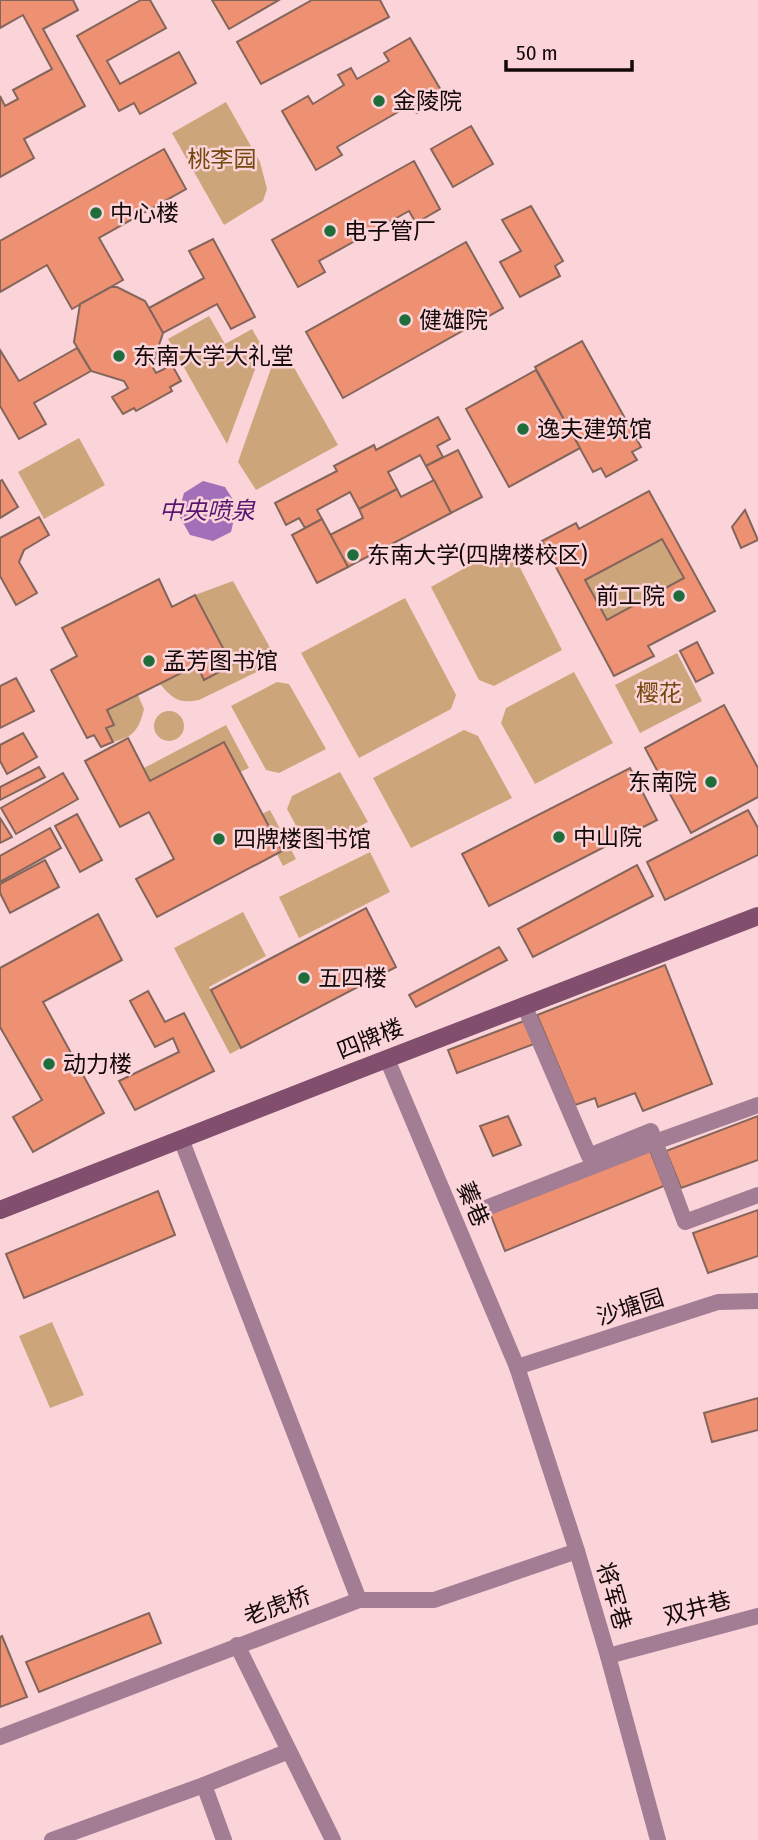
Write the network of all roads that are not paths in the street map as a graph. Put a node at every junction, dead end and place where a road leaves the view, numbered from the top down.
1 (758, 916) edge
2 (524, 1005) junction
3 (387, 1059) junction
4 (758, 1105) edge
5 (181, 1139) junction
6 (655, 1142) junction
7 (758, 1195) edge
8 (0, 1210) edge
9 (481, 1210) dead end
10 (758, 1301) edge
11 (517, 1367) junction
12 (577, 1551) junction
13 (359, 1600) junction
14 (758, 1616) edge
15 (237, 1645) junction
16 (608, 1656) junction
17 (0, 1737) edge
18 (289, 1751) junction
19 (204, 1785) junction
20 (52, 1840) edge
21 (224, 1840) edge
22 (333, 1840) edge
23 (658, 1840) edge

1 - 2 street, 四牌楼
2 - 3 street, 四牌楼
2 - 6 street
3 - 5 street, 四牌楼
3 - 11 street, 蓁巷
4 - 6 street
5 - 8 street, 四牌楼
5 - 13 street
6 - 7 street
6 - 9 street
10 - 11 street, 沙塘园
11 - 12 street, 将军巷
12 - 13 street, 老虎桥
12 - 16 street, 将军巷
13 - 15 street, 老虎桥
14 - 16 street, 双井巷
15 - 17 street, 老虎桥
15 - 18 street
16 - 23 street, 将军巷
18 - 19 street
18 - 22 street
19 - 20 street
19 - 21 street

